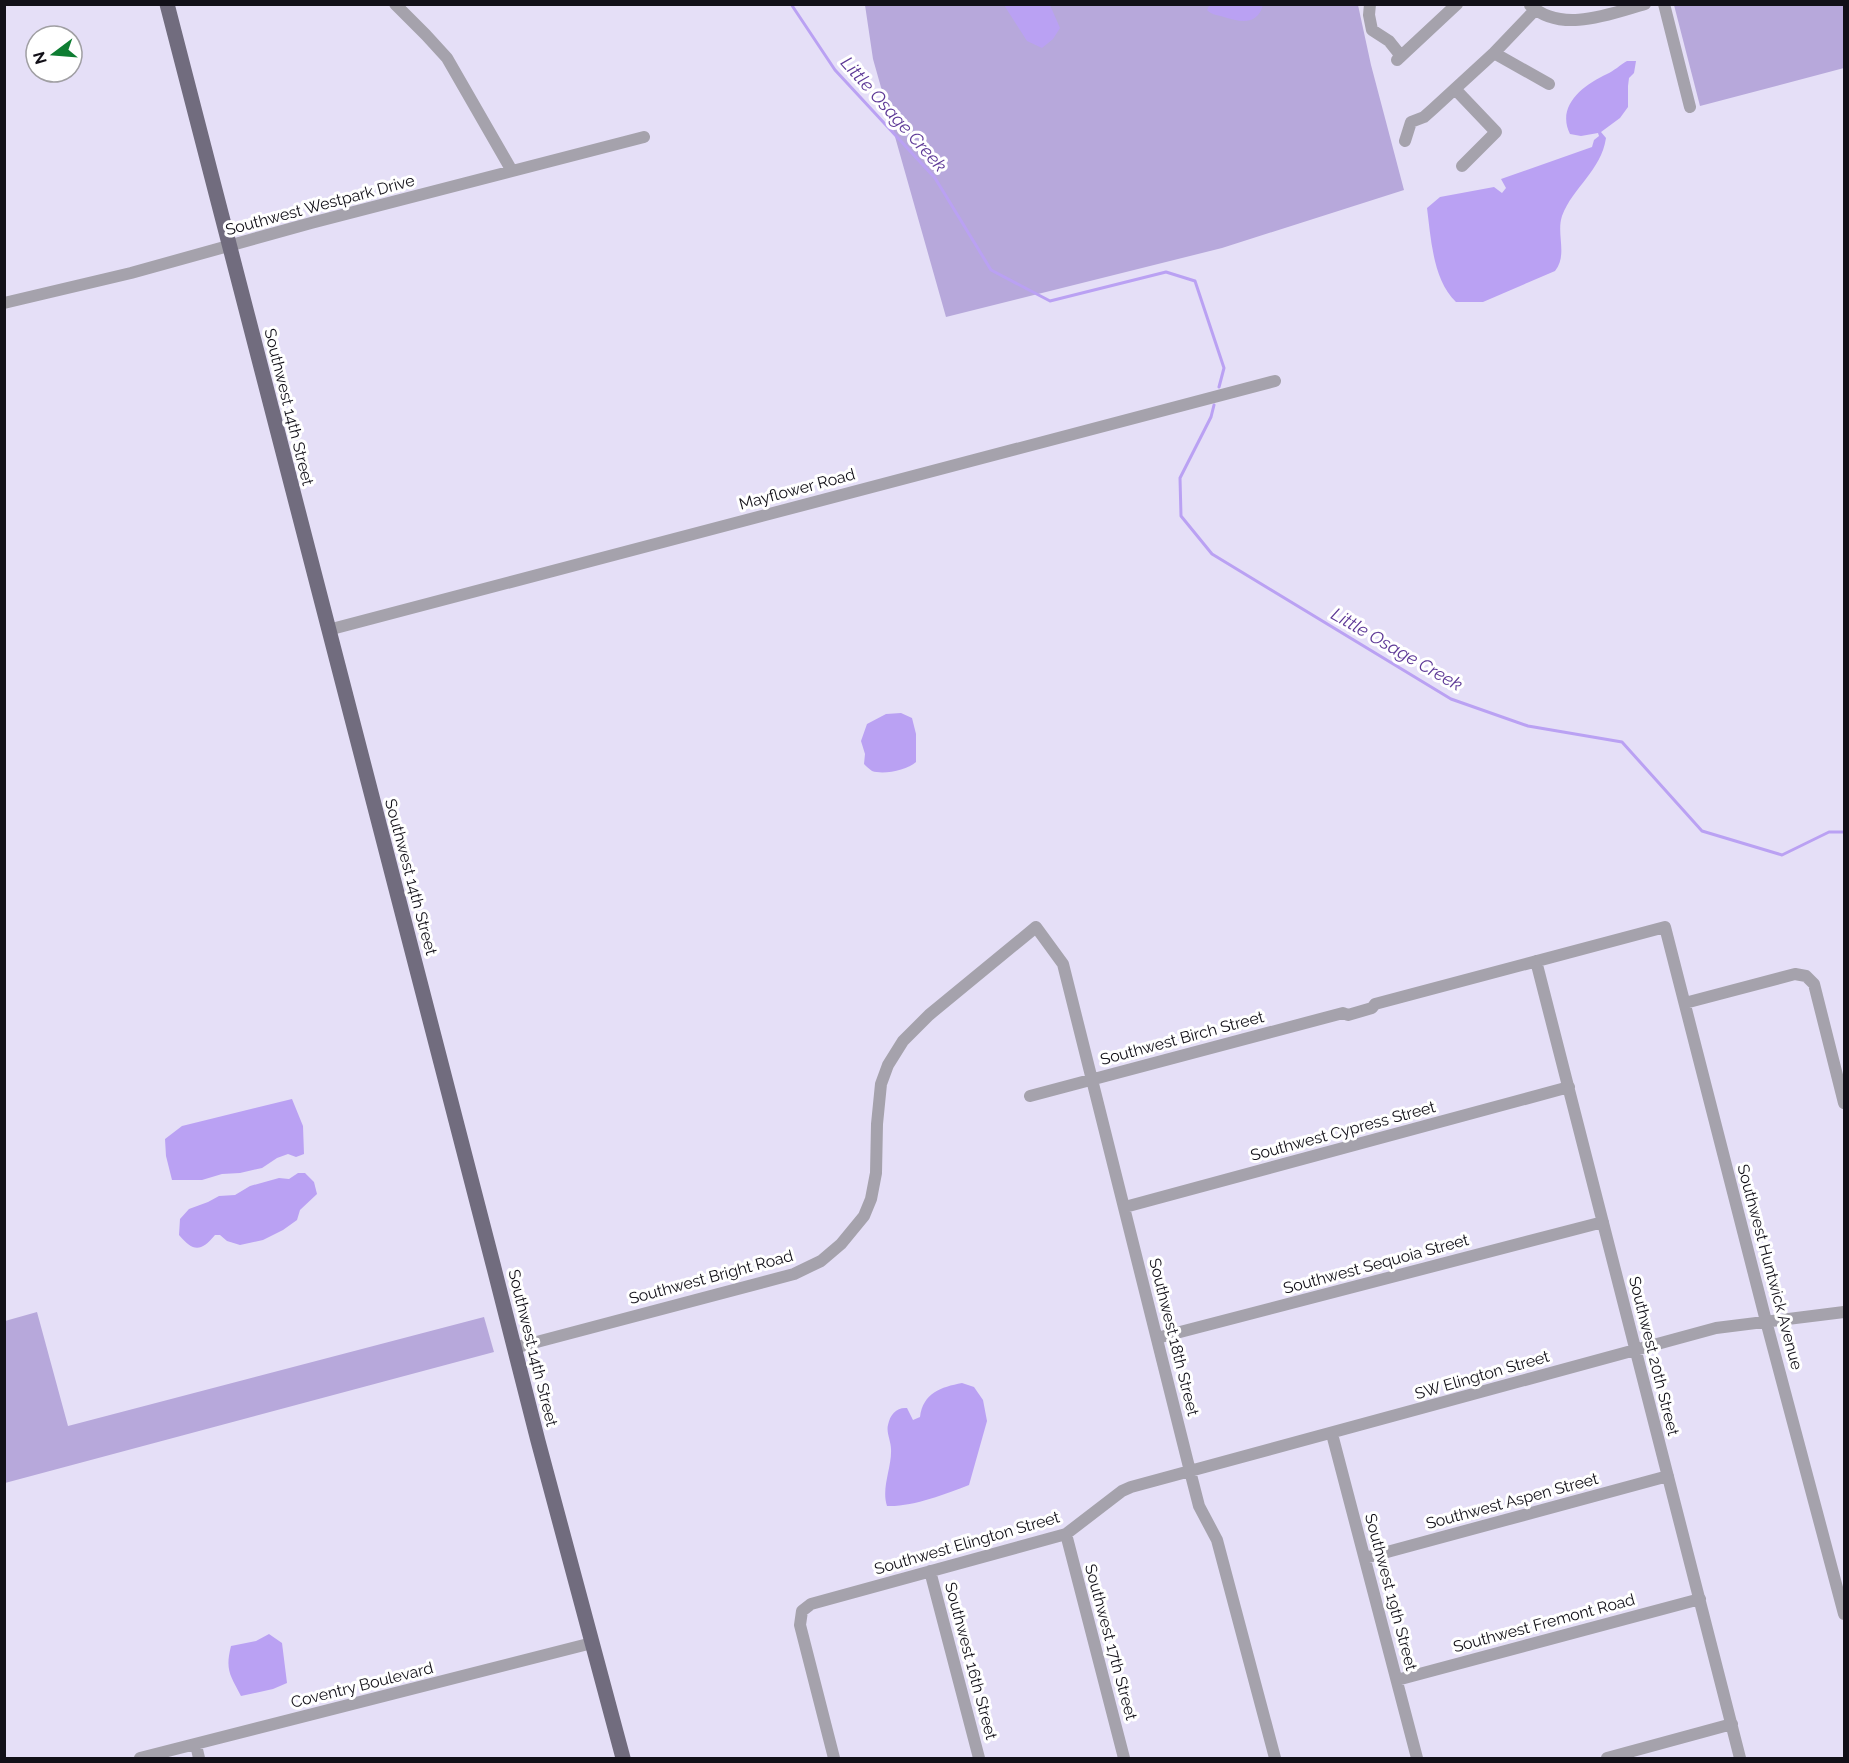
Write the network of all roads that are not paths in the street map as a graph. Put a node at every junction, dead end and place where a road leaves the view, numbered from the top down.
1 (167, 4) edge
2 (395, 4) edge
3 (1370, 4) edge
4 (1457, 4) edge
5 (1645, 4) edge
6 (1664, 4) edge
7 (1532, 7) edge
8 (1494, 53) junction
9 (1549, 84) dead end
10 (1455, 89) junction
11 (1690, 107) dead end
12 (644, 137) dead end
13 (1405, 141) dead end
14 (1462, 166) dead end
15 (512, 171) junction
16 (230, 247) junction
17 (4, 303) edge
18 (1275, 381) dead end
19 (328, 630) junction
20 (1036, 927) joint
21 (1665, 927) joint
22 (1536, 961) junction
23 (1685, 1003) junction
24 (1092, 1079) junction
25 (1569, 1087) junction
26 (1030, 1096) dead end
27 (1845, 1103) edge
28 (1125, 1207) junction
29 (1603, 1222) junction
30 (1845, 1312) edge
31 (1766, 1322) junction
32 (1157, 1338) junction
33 (514, 1348) junction
34 (1635, 1349) junction
35 (1332, 1434) junction
36 (1190, 1471) junction
37 (1668, 1476) junction
38 (1131, 1487) joint
39 (1066, 1534) junction
40 (1365, 1558) junction
41 (930, 1571) junction
42 (1700, 1599) junction
43 (1845, 1614) edge
44 (592, 1643) junction
45 (1397, 1680) junction
46 (1732, 1724) junction
47 (196, 1745) junction
48 (140, 1758) edge
49 (199, 1758) edge
50 (623, 1758) edge
51 (834, 1758) edge
52 (979, 1758) edge
53 (1124, 1758) edge
54 (1275, 1758) edge
55 (1417, 1758) edge
56 (1607, 1758) edge
57 (1740, 1758) edge

1 - 16 main road, Southwest 14th Street
2 - 15 street
3 - 4 street
5 - 7 street
6 - 11 street
7 - 8 street
8 - 9 street
8 - 10 street
10 - 13 street
10 - 14 street
12 - 15 street, Southwest Westpark Drive
15 - 16 street, Southwest Westpark Drive
16 - 17 street, Southwest Westpark Drive
16 - 19 main road, Southwest 14th Street
18 - 19 street, Mayflower Road
19 - 33 main road, Southwest 14th Street
20 - 24 street, Southwest 18th Street
20 - 33 street, Southwest Bright Road
21 - 22 street, Southwest Birch Street
21 - 23 street, Southwest Huntwick Avenue
22 - 24 street, Southwest Birch Street
22 - 25 street, Southwest 20th Street
23 - 27 street
23 - 31 street, Southwest Huntwick Avenue
24 - 26 street, Southwest Birch Street
24 - 28 street, Southwest 18th Street
25 - 28 street, Southwest Cypress Street
25 - 29 street, Southwest 20th Street
28 - 32 street, Southwest 18th Street
29 - 32 street, Southwest Sequoia Street
29 - 34 street, Southwest 20th Street
30 - 31 street, SW Elington Street
31 - 34 street, SW Elington Street
31 - 43 street, Southwest Huntwick Avenue
32 - 36 street, Southwest 18th Street
33 - 44 main road, Southwest 14th Street
34 - 35 street, SW Elington Street
34 - 37 street, Southwest 20th Street
35 - 36 street, SW Elington Street
35 - 40 street, Southwest 19th Street
36 - 38 street, SW Elington Street
36 - 54 street, Southwest 18th Street
37 - 40 street, Southwest Aspen Street
37 - 42 street, Southwest 20th Street
38 - 39 street, Southwest Elington Street
39 - 41 street, Southwest Elington Street
39 - 53 street, Southwest 17th Street
40 - 45 street, Southwest 19th Street
41 - 51 street, Southwest Elington Street
41 - 52 street, Southwest 16th Street
42 - 45 street, Southwest Fremont Road
42 - 46 street, Southwest 20th Street
44 - 47 street, Coventry Boulevard
44 - 50 main road, Southwest 14th Street
45 - 55 street, Southwest 19th Street
46 - 56 street
46 - 57 street, Southwest 20th Street
47 - 48 street, Coventry Boulevard
47 - 49 street

